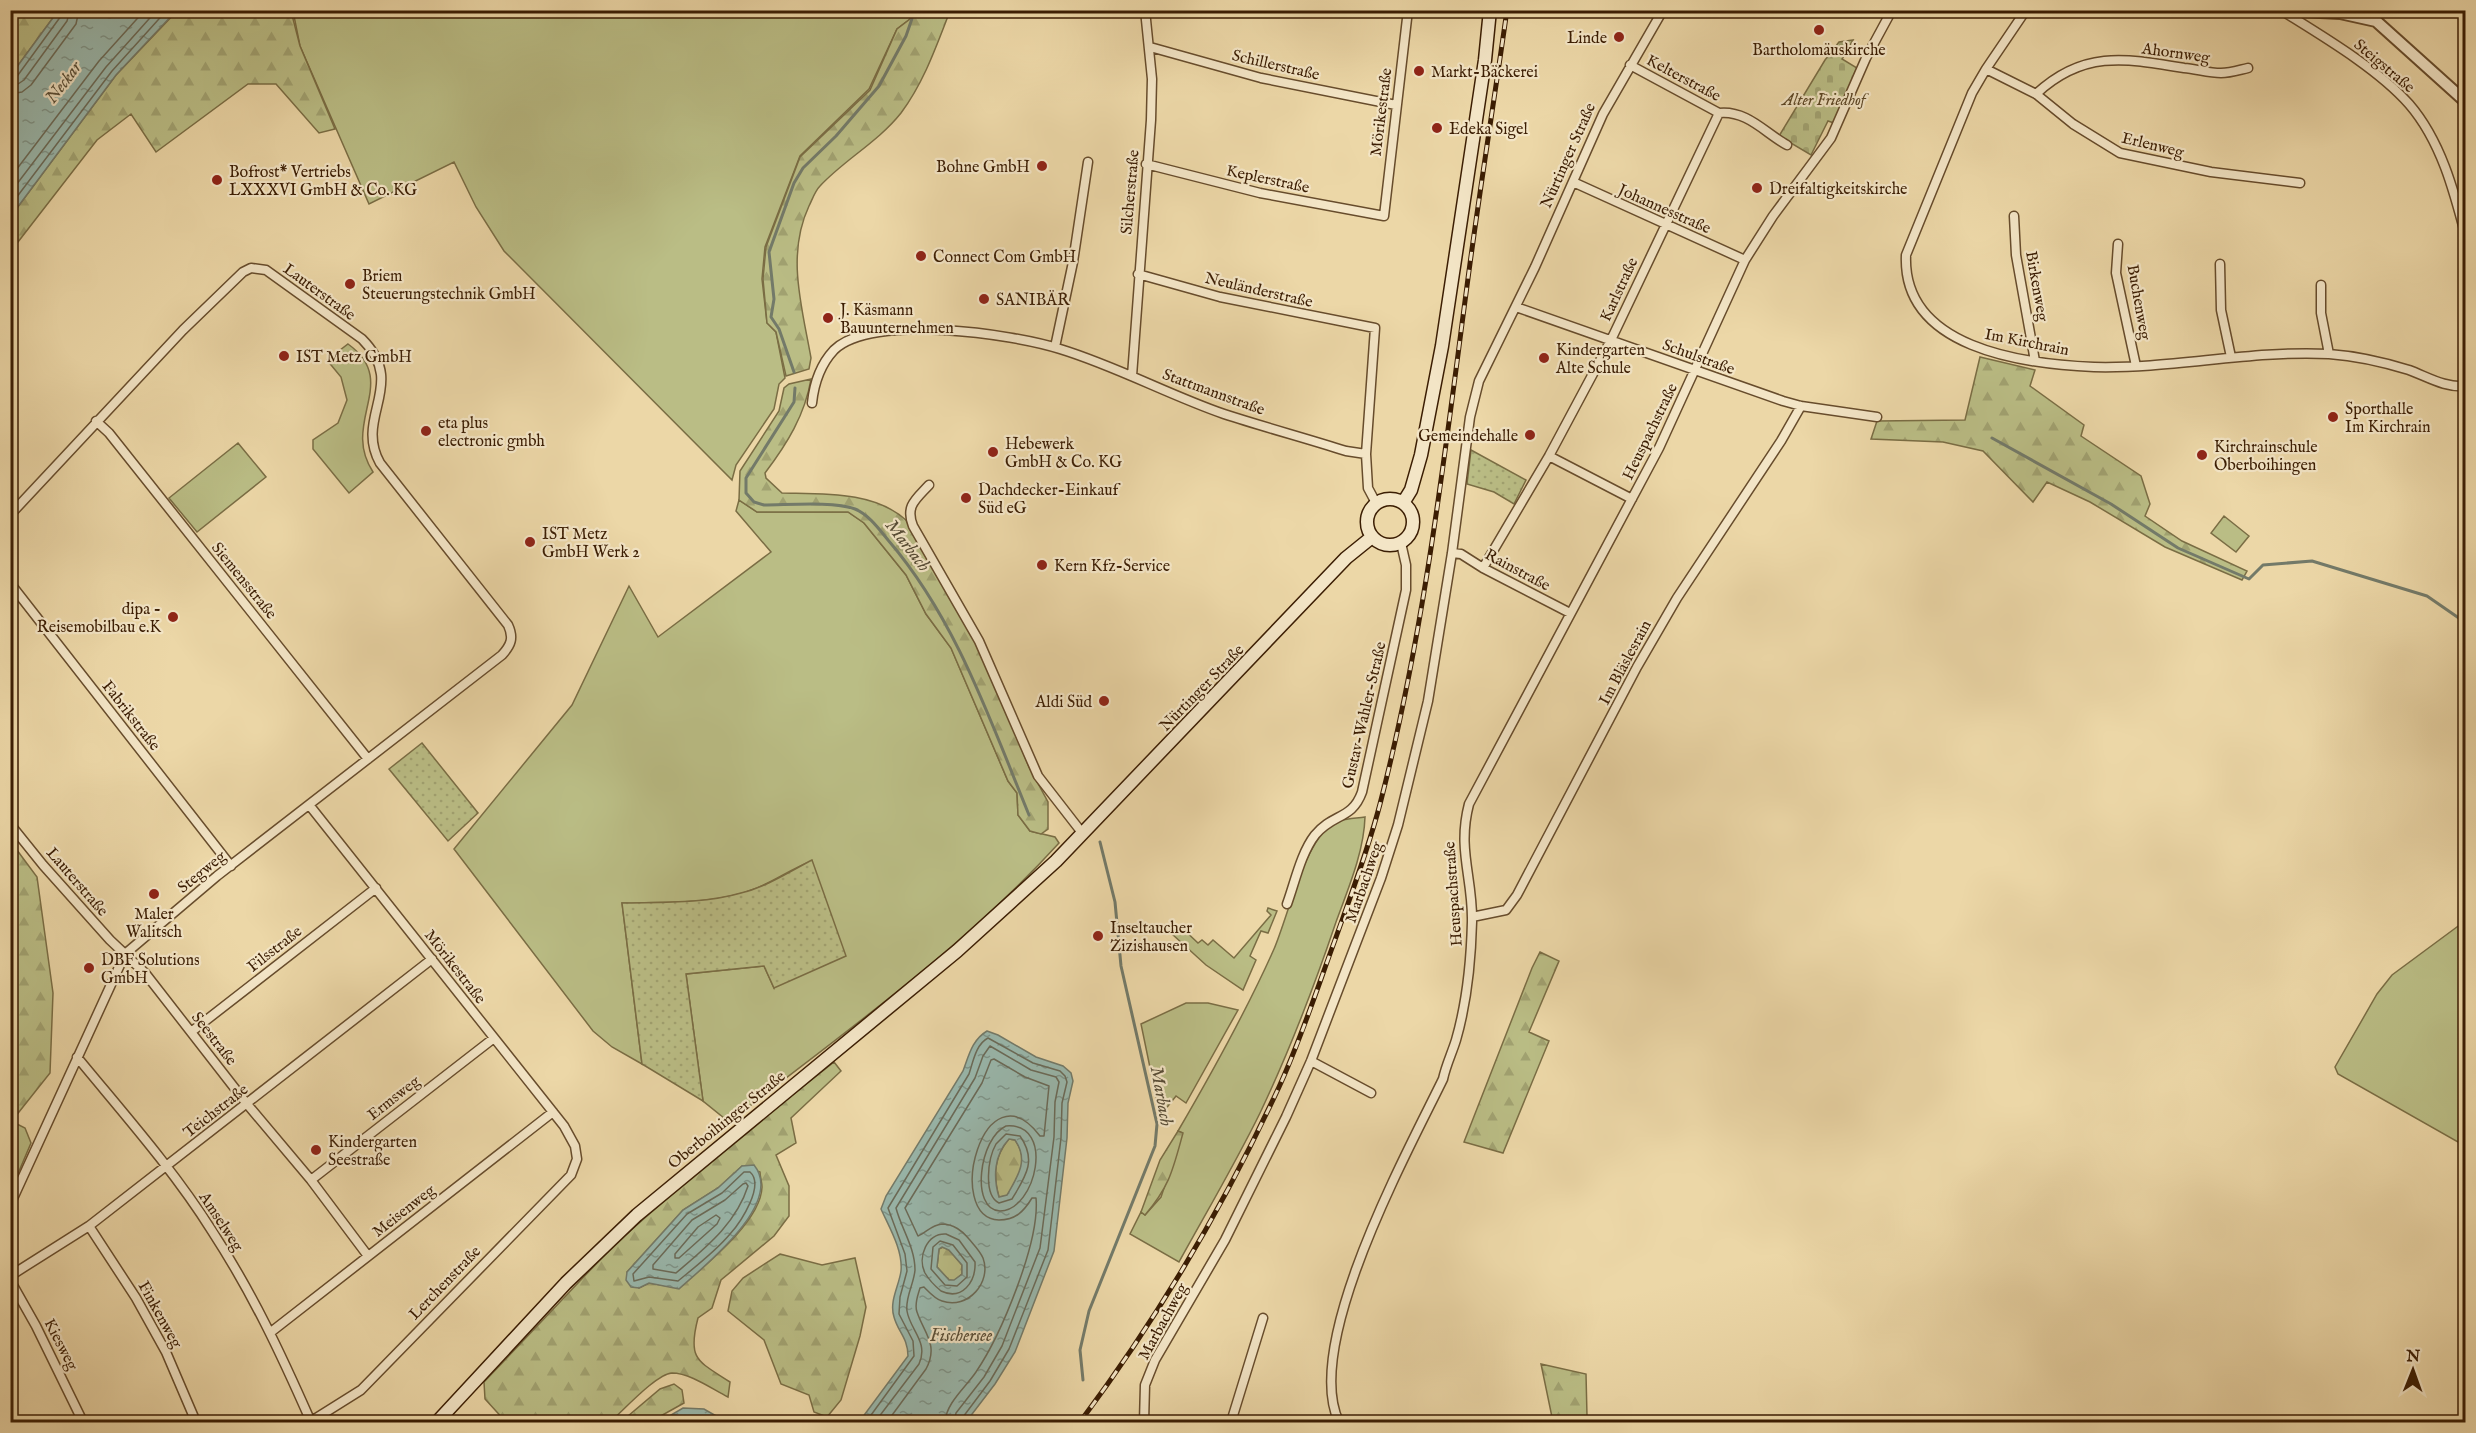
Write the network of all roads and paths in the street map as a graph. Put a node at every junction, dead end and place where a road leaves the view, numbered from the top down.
1 (1145, 10) edge
2 (1408, 10) edge
3 (1490, 10) edge
4 (1663, 10) edge
5 (1892, 10) edge
6 (2026, 10) edge
7 (2281, 11) edge
8 (1150, 47) junction
9 (1630, 65) junction
10 (2248, 68) dead end
11 (1986, 69) junction
12 (2036, 94) junction
13 (2466, 102) edge
14 (1396, 105) junction
15 (1719, 113) junction
16 (1787, 145) dead end
17 (1088, 162) dead end
18 (1146, 164) junction
19 (1573, 182) junction
20 (2300, 183) dead end
21 (1384, 216) joint
22 (2014, 216) dead end
23 (1665, 224) junction
24 (2466, 237) edge
25 (2118, 244) dead end
26 (1745, 260) junction
27 (2220, 264) dead end
28 (1138, 274) junction
29 (2321, 285) dead end
30 (1516, 307) junction
31 (1510, 318) joint
32 (1611, 340) junction
33 (1054, 347) junction
34 (2329, 354) junction
35 (2232, 357) junction
36 (2035, 361) junction
37 (2136, 366) junction
38 (1695, 370) junction
39 (1132, 376) junction
40 (2466, 386) edge
41 (812, 403) dead end
42 (1801, 406) junction
43 (1877, 417) dead end
44 (96, 421) junction
45 (1366, 454) junction
46 (1549, 456) junction
47 (928, 484) dead end
48 (1632, 499) junction
49 (1376, 503) junction
50 (1403, 503) junction
51 (10, 515) edge
52 (1372, 537) junction
53 (1401, 543) junction
54 (1452, 553) junction
55 (1483, 568) junction
56 (10, 583) edge
57 (1570, 613) junction
58 (512, 640) joint
59 (368, 759) junction
60 (310, 806) junction
61 (10, 824) edge
62 (1083, 834) junction
63 (1056, 861) joint
64 (231, 866) junction
65 (376, 888) junction
66 (1287, 903) dead end
67 (1472, 917) junction
68 (125, 954) junction
69 (432, 959) junction
70 (190, 1032) junction
71 (494, 1038) junction
72 (78, 1057) junction
73 (1311, 1061) junction
74 (1371, 1093) dead end
75 (247, 1104) junction
76 (554, 1112) junction
77 (575, 1146) joint
78 (167, 1168) junction
79 (311, 1180) junction
80 (10, 1205) edge
81 (89, 1226) junction
82 (368, 1256) junction
83 (10, 1278) edge
84 (1263, 1318) dead end
85 (271, 1332) junction
86 (83, 1422) edge
87 (196, 1422) edge
88 (311, 1422) edge
89 (437, 1422) edge
90 (1144, 1422) edge
91 (1231, 1422) edge
92 (1339, 1422) edge

1 - 8 street, Silcherstraße
2 - 14 street, Mörikestraße
3 - 50 main road
4 - 9 street, Nürtinger Straße
5 - 26 street, Heuspachstraße
6 - 11 street, Im Kirchrain
7 - 13 street
7 - 24 street, Steigstraße
8 - 14 street, Schillerstraße
8 - 18 street, Silcherstraße
9 - 15 street, Kelterstraße
9 - 19 street, Nürtinger Straße
10 - 12 street, Ahornweg
11 - 12 street, Erlenweg
11 - 36 street, Im Kirchrain
12 - 20 street, Erlenweg
14 - 21 street, Mörikestraße
15 - 16 street, Kelterstraße
15 - 23 street, Karlstraße
17 - 33 street
18 - 21 street, Keplerstraße
18 - 28 street, Silcherstraße
19 - 23 street, Johannesstraße
19 - 30 street, Nürtinger Straße
22 - 36 street, Birkenweg
23 - 26 street, Johannesstraße
23 - 32 street, Karlstraße
25 - 37 street, Buchenweg
26 - 38 street, Heuspachstraße
27 - 35 street
28 - 39 street, Silcherstraße
28 - 45 street, Neuländerstraße
29 - 34 street
30 - 31 street, Nürtinger Straße
30 - 32 street, Schulstraße
31 - 54 street, Marbachweg
32 - 38 street, Schulstraße
32 - 46 street, Karlstraße
33 - 39 street, Stattmannstraße
33 - 41 street, Stattmannstraße
34 - 35 street, Im Kirchrain
34 - 40 street, Im Kirchrain
35 - 37 street, Im Kirchrain
36 - 37 street, Im Kirchrain
38 - 42 street, Schulstraße
38 - 48 street, Heuspachstraße
39 - 45 street, Stattmannstraße
42 - 43 street, Schulstraße
42 - 67 street, Im Bläslesrain
44 - 51 street, Lauterstraße
44 - 58 street, Lauterstraße
44 - 59 street, Siemensstraße
45 - 49 street
46 - 48 street
46 - 55 street, Karlstraße
47 - 62 street
48 - 57 street, Heuspachstraße
49 - 50 main road
49 - 52 main road
50 - 53 main road
52 - 53 main road
52 - 62 main road, Nürtinger Straße
53 - 66 street, Gustav-Wahler-Straße
54 - 55 street, Rainstraße
54 - 73 street, Marbachweg
55 - 57 street, Rainstraße
56 - 64 street, Fabrikstraße
57 - 67 street, Heuspachstraße
58 - 59 street, Stegweg
59 - 60 street, Stegweg
60 - 64 street, Stegweg
60 - 65 street, Mörikestraße
61 - 68 street, Lauterstraße
62 - 63 main road, Nürtinger Straße
63 - 89 main road, Oberboihinger Straße
64 - 68 street, Stegweg
65 - 69 street, Mörikestraße
65 - 70 street, Filsstraße
67 - 92 street, Heuspachstraße
68 - 70 street, Seestraße
68 - 72 street, Stegweg
69 - 71 street, Mörikestraße
69 - 75 street, Teichstraße
70 - 75 street, Seestraße
71 - 76 street, Mörikestraße
71 - 79 street, Ermsweg
72 - 78 street, Amselweg
72 - 80 street, Stegweg
73 - 74 street
73 - 90 street, Marbachweg
75 - 78 street, Teichstraße
75 - 79 street, Seestraße
76 - 77 street, Mörikestraße
76 - 82 street, Meisenweg
77 - 88 street, Lerchenstraße
78 - 81 street, Teichstraße
78 - 85 street, Amselweg
79 - 82 street, Seestraße
81 - 83 street, Teichstraße
81 - 87 street, Finkenweg
82 - 85 street, Meisenweg
83 - 86 street, Kiesweg
84 - 91 street
85 - 88 street, Amselweg

